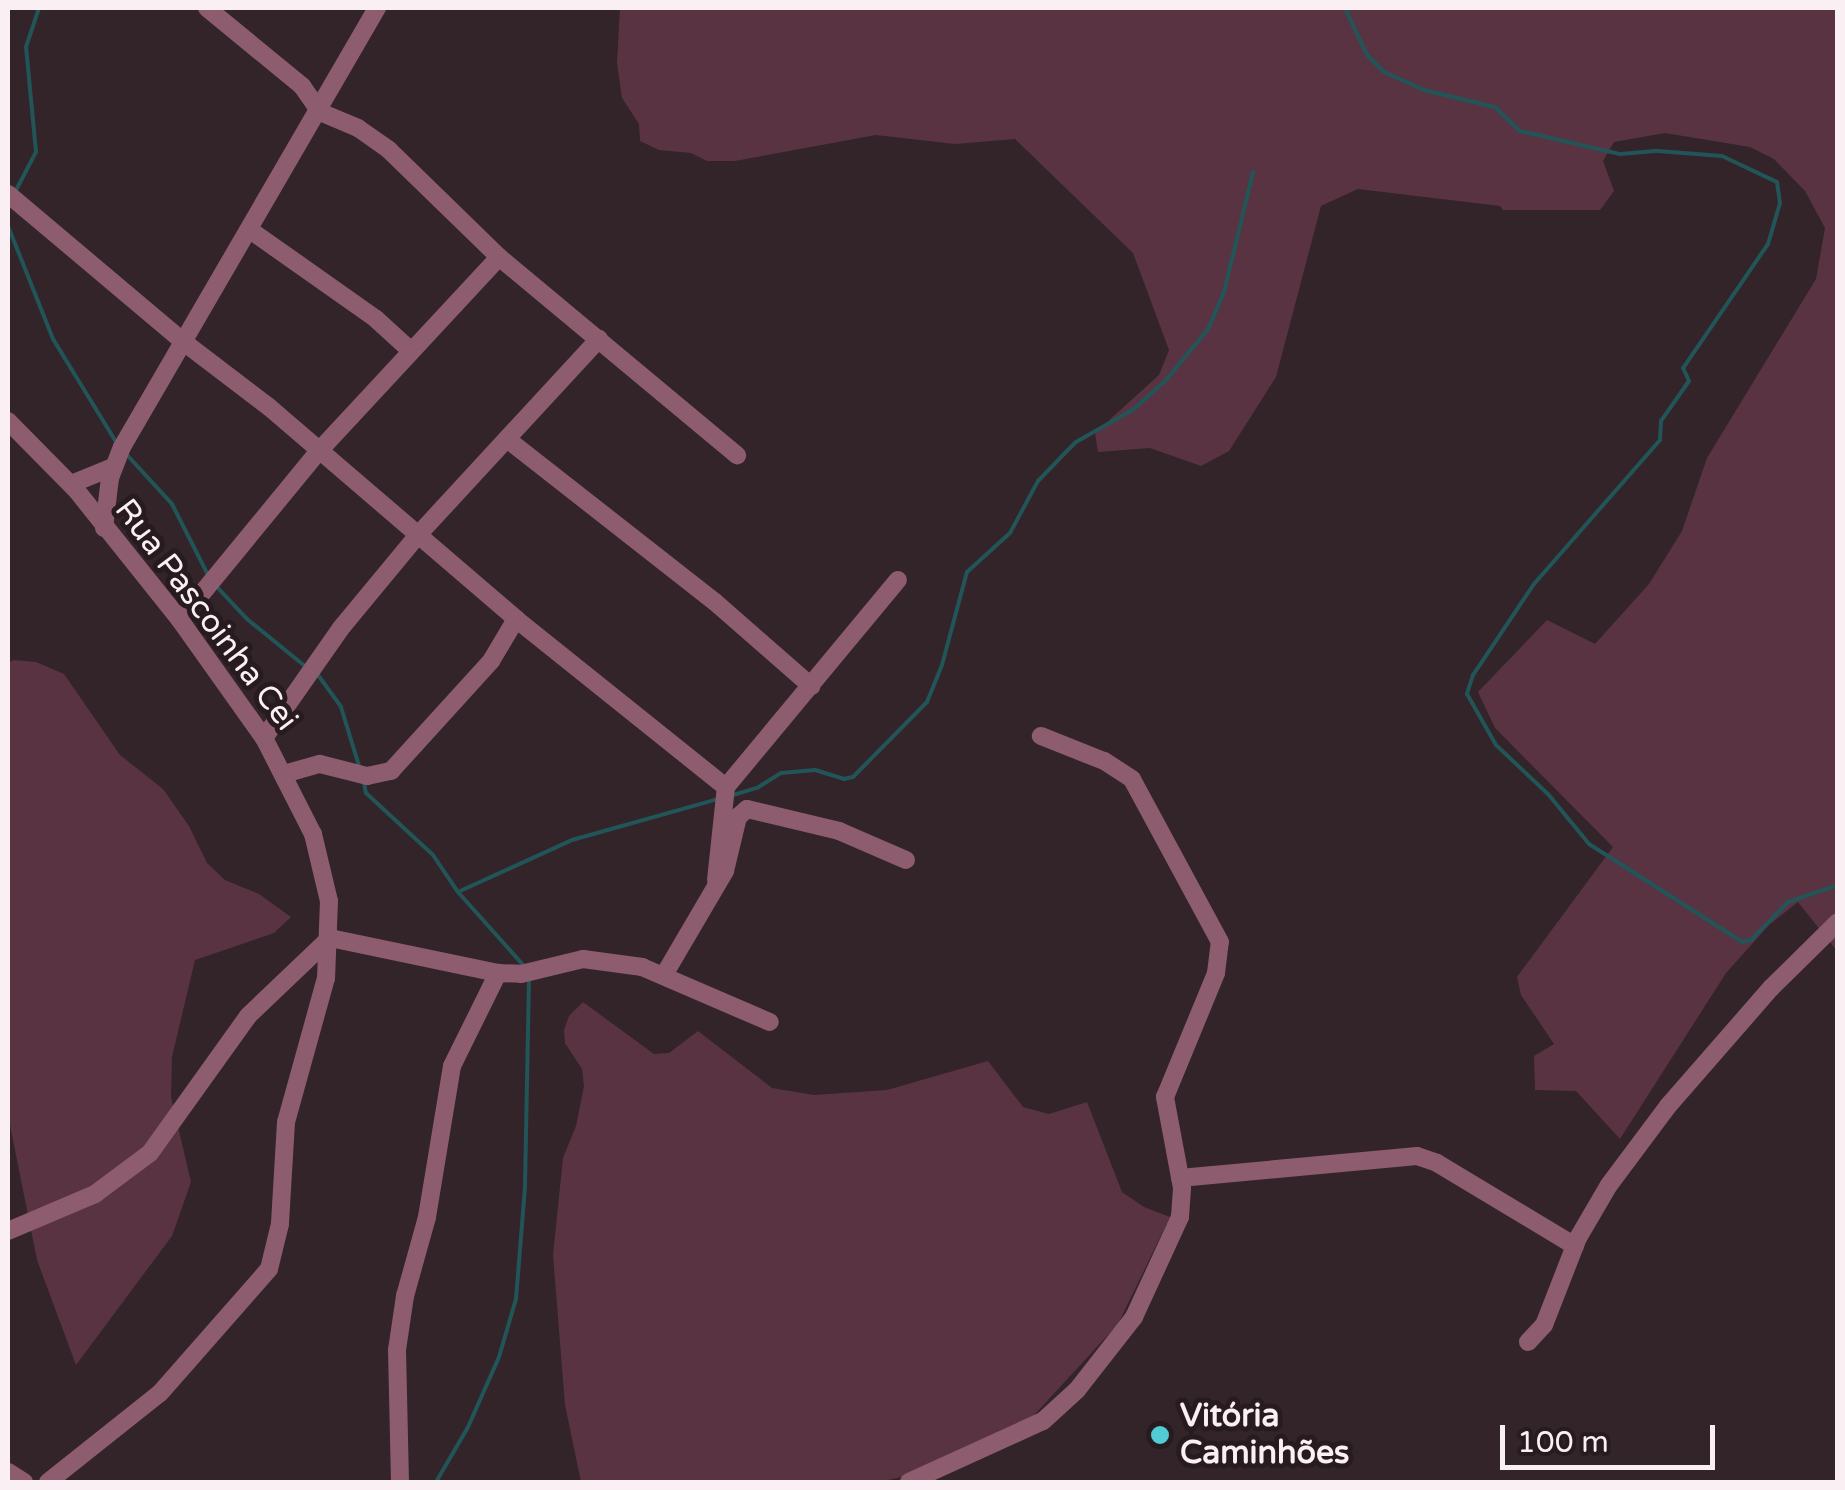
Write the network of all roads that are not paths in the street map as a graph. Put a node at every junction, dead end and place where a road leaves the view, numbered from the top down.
1 (207, 8) edge
2 (377, 8) edge
3 (320, 112) junction
4 (8, 194) edge
5 (250, 230) junction
6 (499, 257) junction
7 (598, 339) junction
8 (185, 343) junction
9 (410, 350) junction
10 (8, 422) edge
11 (507, 438) junction
12 (318, 452) junction
13 (737, 454) dead end
14 (112, 467) junction
15 (71, 484) junction
16 (104, 528) junction
17 (418, 536) junction
18 (898, 580) dead end
19 (516, 619) junction
20 (180, 620) junction
21 (811, 686) junction
22 (1041, 736) dead end
23 (264, 738) junction
24 (284, 774) junction
25 (726, 787) junction
26 (906, 860) dead end
27 (716, 890) junction
28 (1838, 922) edge
29 (330, 938) junction
30 (498, 973) junction
31 (664, 976) junction
32 (770, 1022) dead end
33 (1180, 1178) junction
34 (8, 1231) edge
35 (1575, 1246) junction
36 (1528, 1342) dead end
37 (8, 1472) edge
38 (24, 1482) edge
39 (48, 1482) edge
40 (400, 1482) edge
41 (910, 1482) edge

1 - 3 street
2 - 3 street
3 - 5 street
3 - 6 street
4 - 8 street
5 - 8 street
5 - 9 street
6 - 7 street
6 - 9 street
7 - 11 street
7 - 13 street
8 - 12 street
8 - 14 street
9 - 12 street
10 - 15 street, Rua Pascoinha Cei
11 - 17 street
11 - 21 street
12 - 17 street
12 - 20 street
14 - 15 street
14 - 16 street
15 - 16 street, Rua Pascoinha Cei
16 - 20 street, Rua Pascoinha Cei
17 - 19 street
17 - 23 street
18 - 21 street
19 - 24 street
19 - 25 street
20 - 23 street, Rua Pascoinha Cei
21 - 25 street
22 - 33 street
23 - 24 street, Rua Pascoinha Cei
24 - 29 street, Rua Pascoinha Cei
25 - 27 street
26 - 27 street
27 - 31 street
28 - 35 street
29 - 30 street
29 - 34 street
29 - 39 street, Rua Pascoinha Cei
30 - 31 street
30 - 40 street
31 - 32 street
33 - 35 street
33 - 41 street
35 - 36 street
37 - 38 street

